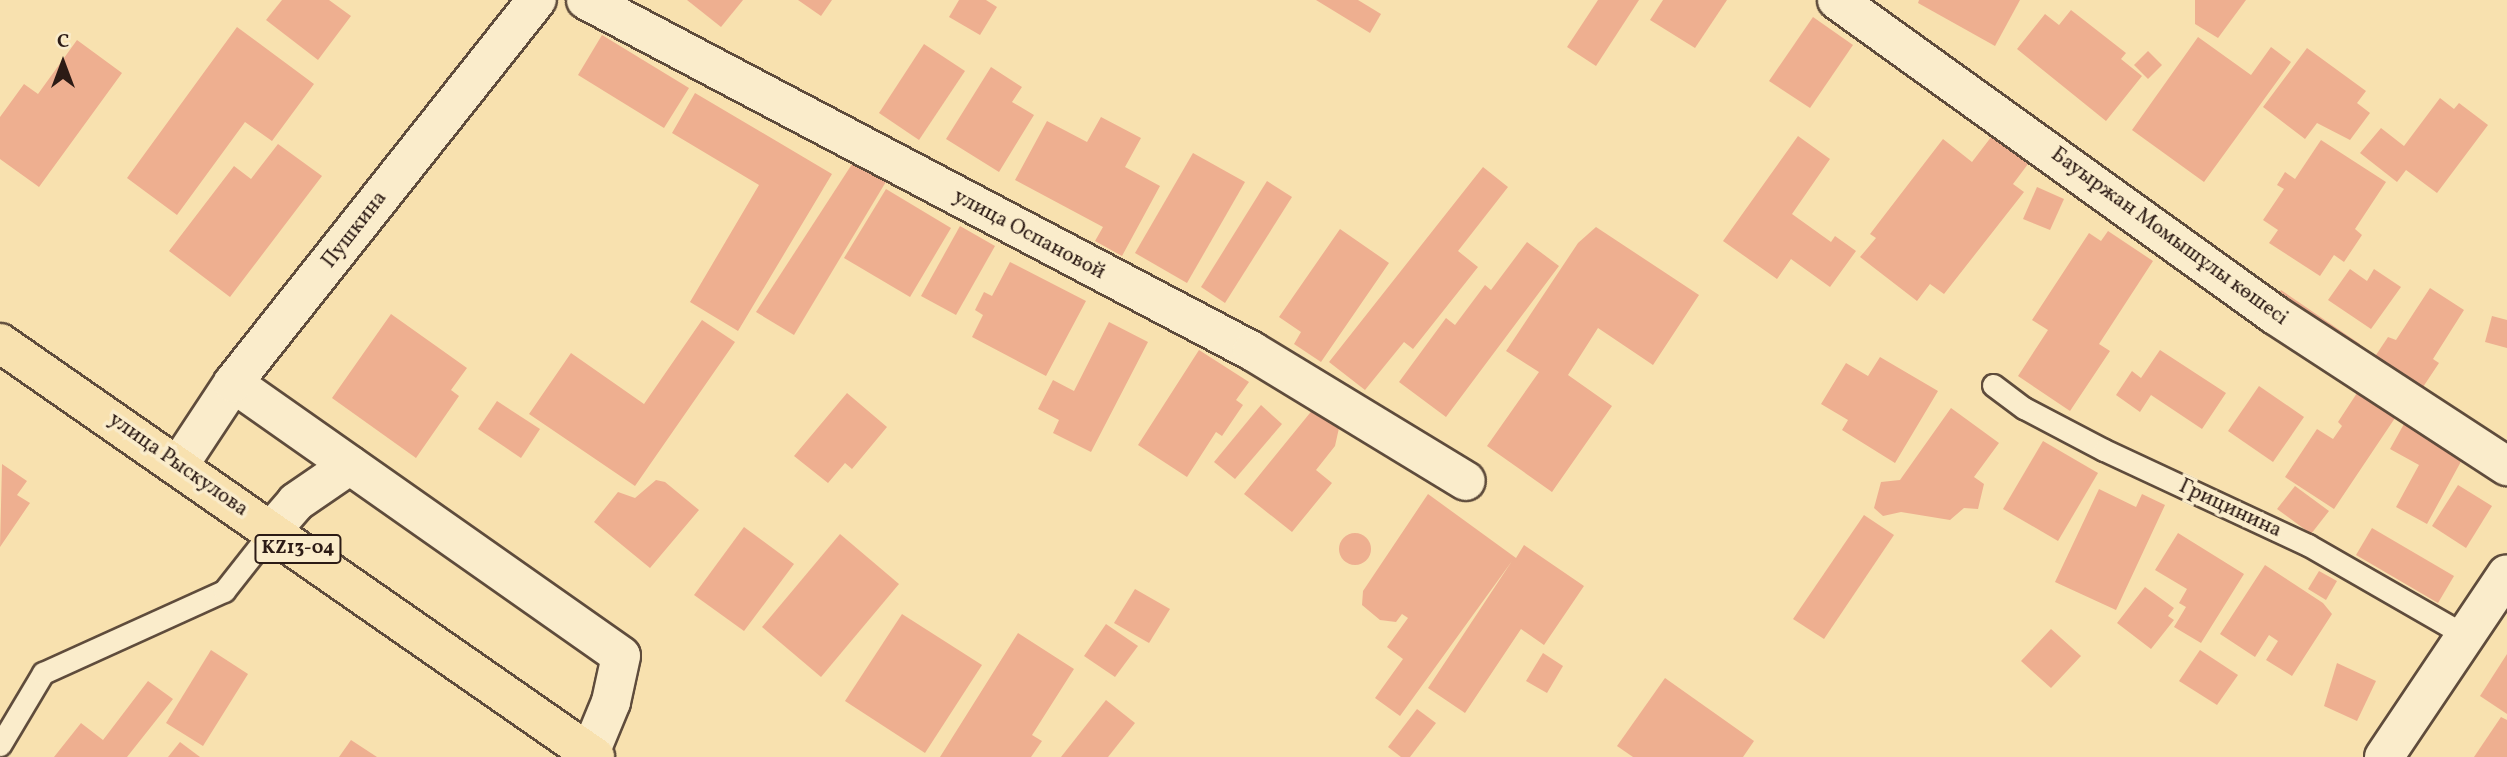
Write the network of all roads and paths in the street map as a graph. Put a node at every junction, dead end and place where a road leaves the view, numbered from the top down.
1 (537, 0) edge
2 (586, 0) edge
3 (1837, 0) edge
4 (0, 343) edge
5 (233, 383) junction
6 (1993, 385) dead end
7 (179, 465) junction
8 (350, 465) junction
9 (2507, 466) edge
10 (1466, 481) dead end
11 (272, 530) junction
12 (2507, 574) edge
13 (2466, 636) junction
14 (0, 744) edge
15 (592, 755) edge
16 (2384, 757) edge

1 - 5 street, Пушкина
2 - 10 street, улица Оспановой
3 - 9 street, Бауыржан Момышұлы көшесі
4 - 7 main road, улица Рыскулова / KZ13-04
5 - 7 street, Пушкина
5 - 8 street
6 - 13 lane, Грицинина
7 - 11 main road, улица Рыскулова / KZ13-04
8 - 11 street
8 - 15 street
11 - 14 lane
11 - 15 main road, улица Рыскулова / KZ13-04
12 - 13 street
13 - 16 street

